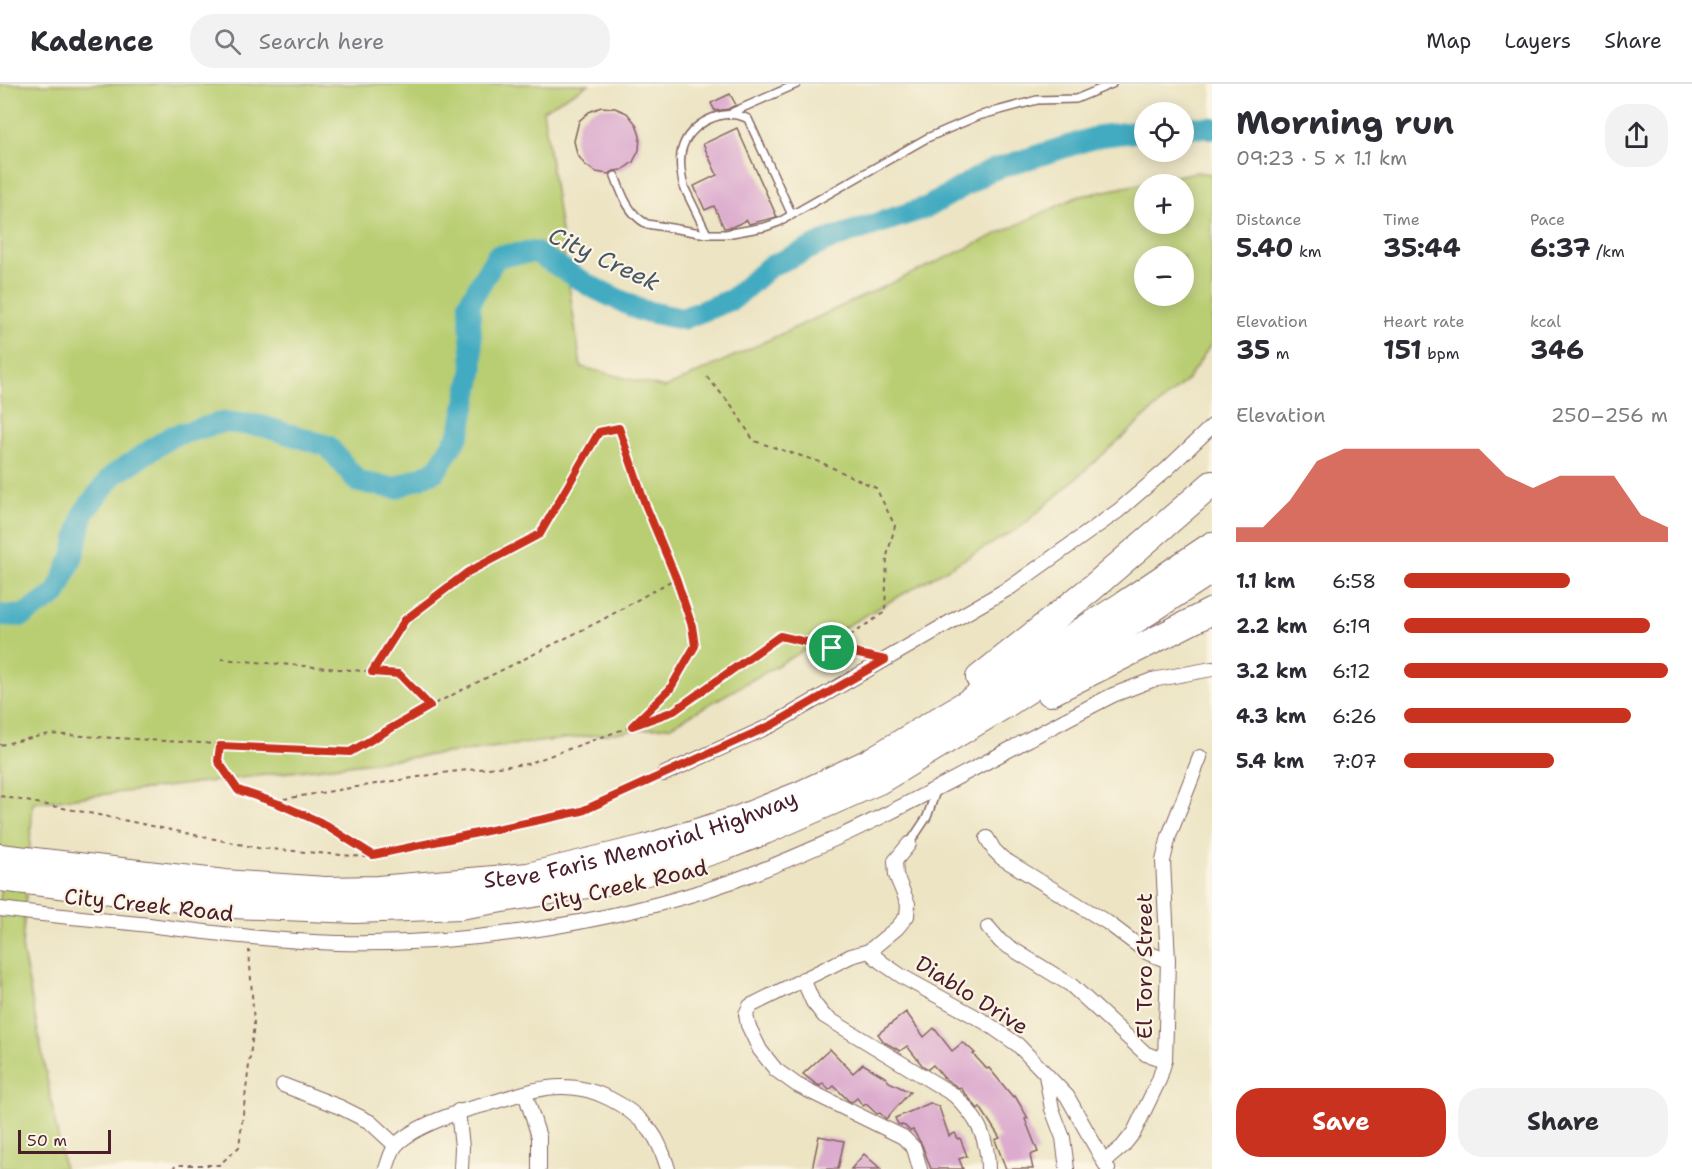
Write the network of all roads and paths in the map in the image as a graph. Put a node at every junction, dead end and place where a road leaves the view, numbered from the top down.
1 (797, 84) edge
2 (1112, 84) edge
3 (732, 113) junction
4 (615, 176) dead end
5 (792, 215) junction
6 (707, 234) junction
7 (707, 377) dead end
8 (1212, 426) edge
9 (1212, 484) edge
10 (1212, 545) edge
11 (1212, 570) edge
12 (676, 578) junction
13 (1212, 611) edge
14 (832, 648) junction
15 (220, 659) dead end
16 (885, 660) junction
17 (1212, 669) edge
18 (372, 672) junction
19 (430, 706) junction
20 (632, 726) junction
21 (0, 745) edge
22 (220, 746) junction
23 (1200, 757) dead end
24 (664, 774) joint
25 (879, 781) junction
26 (936, 789) junction
27 (801, 794) junction
28 (0, 796) edge
29 (271, 801) junction
30 (987, 838) dead end
31 (909, 844) joint
32 (373, 855) junction
33 (0, 857) edge
34 (0, 878) edge
35 (0, 909) edge
36 (988, 927) dead end
37 (248, 937) junction
38 (869, 951) junction
39 (1168, 961) junction
40 (803, 979) junction
41 (1165, 1060) junction
42 (1046, 1074) junction
43 (283, 1085) dead end
44 (525, 1093) junction
45 (458, 1111) junction
46 (395, 1145) junction
47 (1106, 1165) edge
48 (172, 1169) edge
49 (386, 1169) edge
50 (461, 1169) edge
51 (539, 1169) edge
52 (668, 1169) edge
53 (920, 1169) edge
54 (988, 1169) edge
55 (1067, 1169) edge

1 - 3 lane
2 - 5 lane
3 - 5 lane
3 - 6 lane
4 - 6 lane
5 - 6 lane
7 - 14 path
8 - 16 street
9 - 27 highway
10 - 27 highway, Steve Faris Memorial Highway
11 - 25 highway, Steve Faris Memorial Highway
12 - 18 path
12 - 19 path
12 - 20 path
13 - 25 highway
14 - 16 path
14 - 20 path
15 - 18 path
16 - 24 street
17 - 26 street, City Creek Road
18 - 19 path
19 - 22 path
20 - 29 path
21 - 22 path
22 - 29 path
23 - 39 street, El Toro Street
24 - 32 path
25 - 34 highway, Steve Faris Memorial Highway
26 - 31 lane
26 - 37 street, City Creek Road
27 - 33 highway, Steve Faris Memorial Highway
28 - 32 path
29 - 32 path
30 - 39 street
31 - 38 street
35 - 37 street, City Creek Road
36 - 41 street
37 - 48 path
38 - 40 street
38 - 42 street, Diablo Drive
39 - 41 street, El Toro Street
40 - 53 street
40 - 54 street
41 - 47 street, El Toro Street
42 - 47 street, Diablo Drive
42 - 55 street
43 - 46 street
44 - 45 street
44 - 51 street
44 - 52 street
45 - 46 street
45 - 50 street
46 - 49 street

